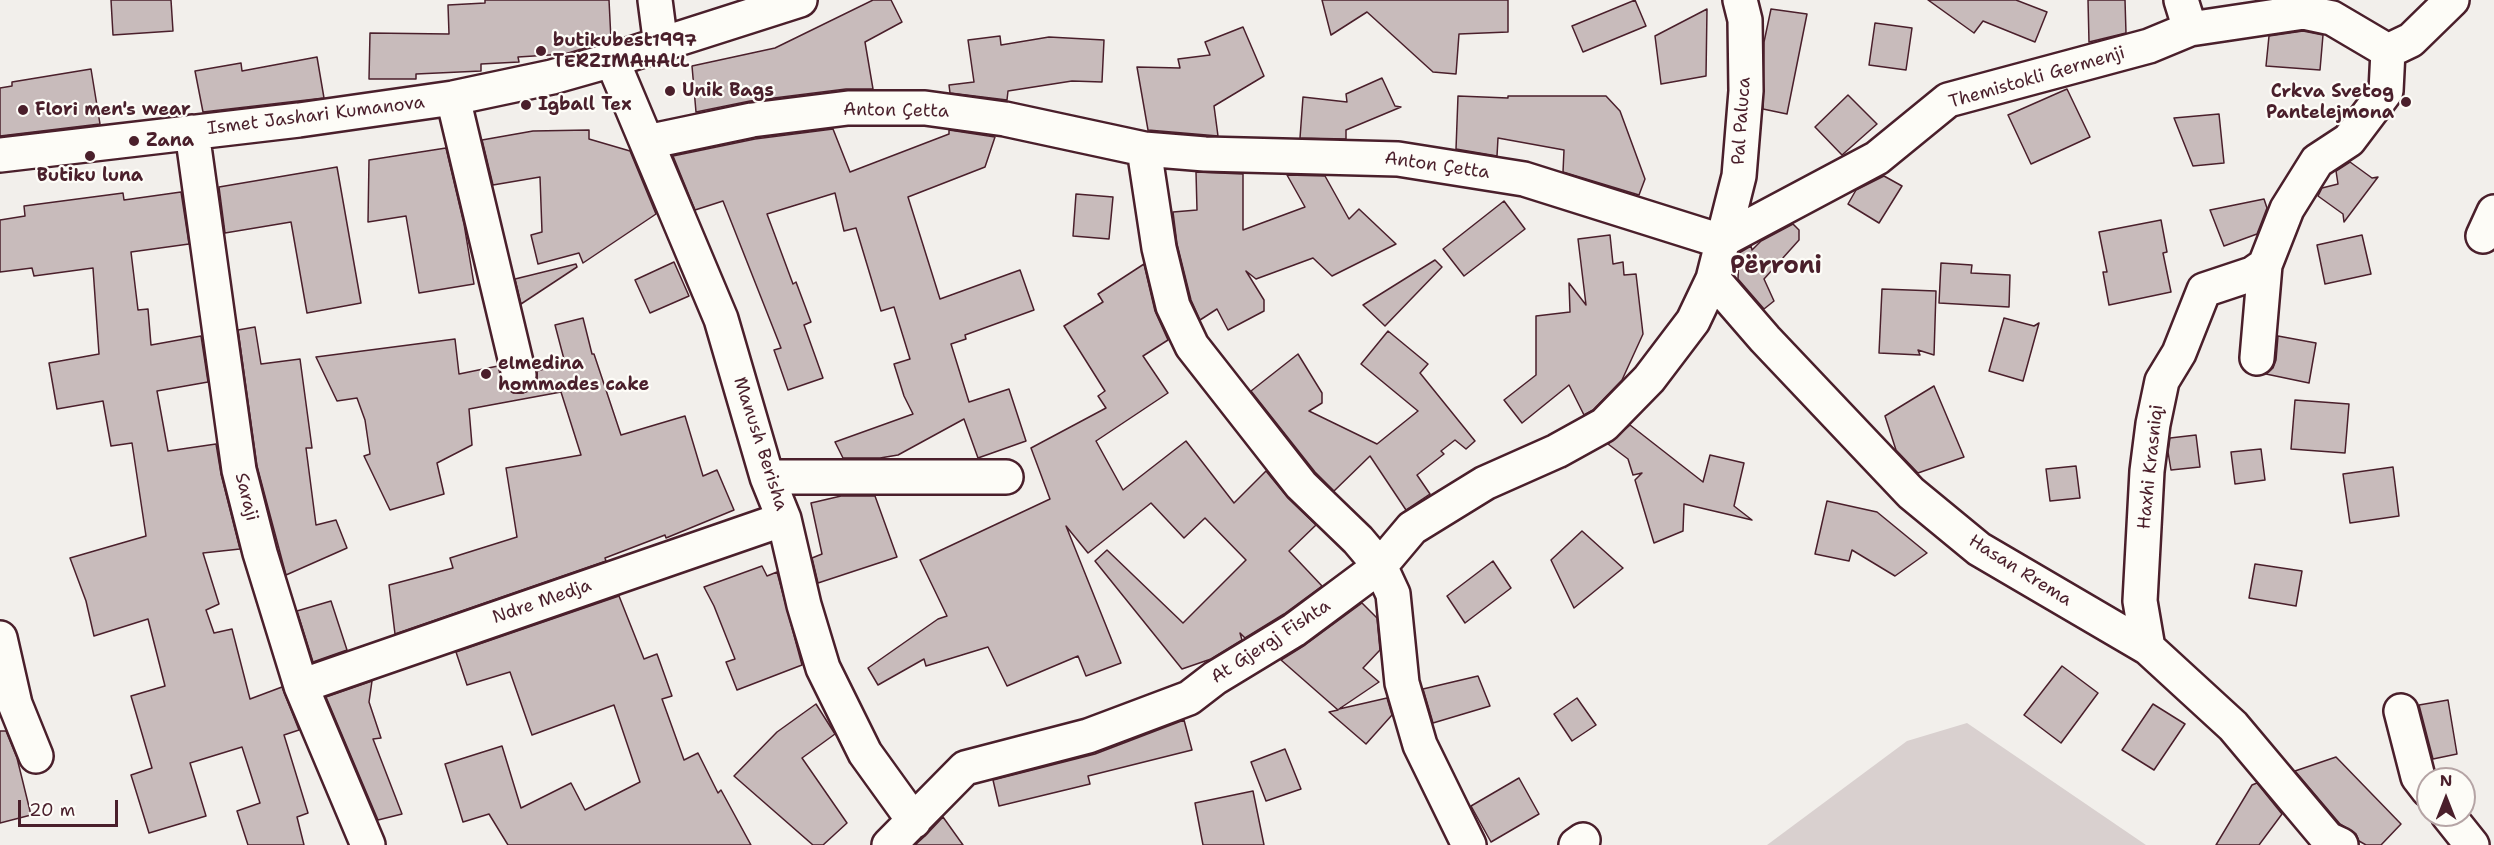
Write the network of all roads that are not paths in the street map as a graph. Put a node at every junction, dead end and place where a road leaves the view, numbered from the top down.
1 (655, 0) edge
2 (800, 0) edge
3 (1740, 0) edge
4 (2452, 0) edge
5 (2242, 10) edge
6 (2186, 14) edge
7 (661, 46) junction
8 (2388, 51) junction
9 (612, 60) junction
10 (453, 98) junction
11 (192, 132) junction
12 (647, 142) junction
13 (1144, 149) junction
14 (0, 155) edge
15 (1721, 241) junction
16 (2265, 265) junction
17 (1713, 279) junction
18 (2257, 358) dead end
19 (519, 375) dead end
20 (767, 477) junction
21 (1006, 477) dead end
22 (784, 519) junction
23 (1380, 566) junction
24 (0, 638) edge
25 (2148, 648) junction
26 (301, 686) junction
27 (2401, 711) dead end
28 (36, 756) dead end
29 (2416, 769) edge
30 (914, 821) junction
31 (2458, 827) edge
32 (368, 845) edge
33 (889, 845) edge
34 (1469, 845) edge
35 (2341, 845) edge
36 (2472, 845) edge

1 - 7 street
2 - 7 street, Ismet Jashari Kumanova
3 - 15 street, Pal Paluca
4 - 8 street
5 - 6 street, Themistokli Germenji
5 - 8 street, Themistokli Germenji
6 - 15 street, Themistokli Germenji
7 - 9 street, Ismet Jashari Kumanova
8 - 16 street
9 - 10 street, Ismet Jashari Kumanova
9 - 12 street, Manush Berisha
10 - 11 street, Ismet Jashari Kumanova
10 - 19 street
11 - 14 street, Ismet Jashari Kumanova
11 - 26 street, Saraji
12 - 13 street, Anton Çetta
12 - 20 street, Manush Berisha
13 - 15 street, Anton Çetta
13 - 23 street
15 - 17 street, At Gjergj Fishta
16 - 18 street
16 - 25 street, Haxhi Krasniqi
17 - 23 street, At Gjergj Fishta
17 - 25 street, Hasan Rrema
20 - 21 street
20 - 22 street, Manush Berisha
22 - 26 street, Ndre Medja
22 - 30 street, Manush Berisha
23 - 30 street, At Gjergj Fishta
23 - 34 street
24 - 28 street
25 - 35 street, Hasan Rrema
26 - 32 street, Saraji
27 - 29 street
30 - 33 street, At Gjergj Fishta
31 - 36 street

